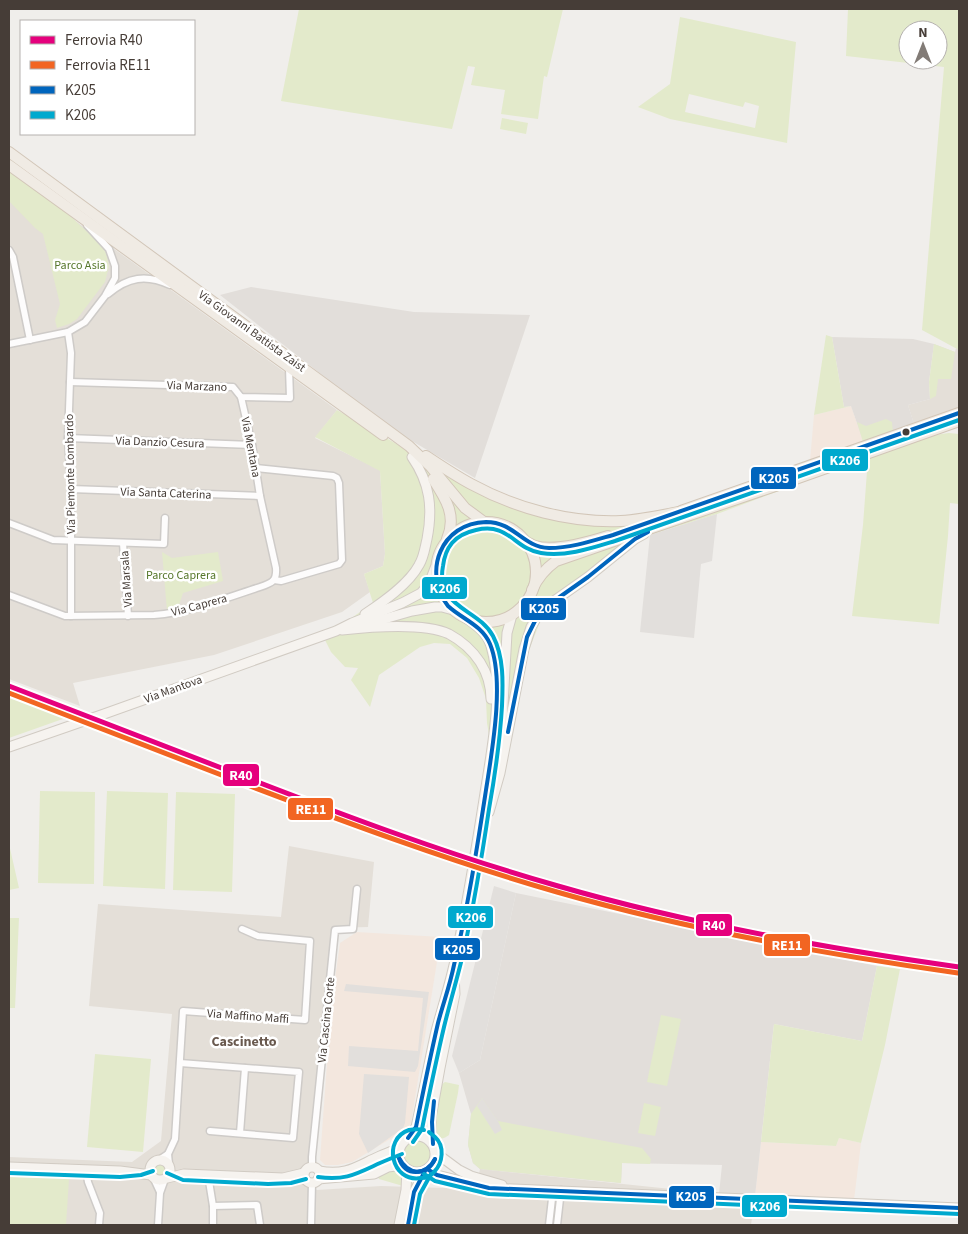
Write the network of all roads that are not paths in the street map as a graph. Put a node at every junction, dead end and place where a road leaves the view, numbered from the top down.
1 (9, 152) edge
2 (9, 164) edge
3 (72, 210) junction
4 (9, 250) edge
5 (105, 296) junction
6 (191, 296) junction
7 (68, 332) junction
8 (30, 340) junction
9 (9, 344) edge
10 (289, 368) junction
11 (70, 382) junction
12 (241, 397) junction
13 (959, 413) edge
14 (959, 421) edge
15 (68, 438) junction
16 (252, 445) junction
17 (409, 446) junction
18 (412, 457) junction
19 (256, 468) junction
20 (71, 489) junction
21 (260, 496) junction
22 (676, 516) junction
23 (165, 518) dead end
24 (484, 522) junction
25 (9, 523) edge
26 (447, 540) junction
27 (71, 541) junction
28 (524, 541) junction
29 (124, 543) junction
30 (435, 568) junction
31 (274, 580) junction
32 (532, 590) junction
33 (9, 595) edge
34 (453, 610) junction
35 (512, 615) junction
36 (71, 616) junction
37 (128, 616) junction
38 (466, 618) junction
39 (349, 626) junction
40 (9, 747) edge
41 (490, 760) junction
42 (489, 812) junction
43 (477, 846) junction
44 (357, 889) dead end
45 (242, 929) dead end
46 (454, 966) junction
47 (180, 1063) junction
48 (245, 1068) junction
49 (210, 1130) dead end
50 (240, 1133) junction
51 (408, 1138) junction
52 (399, 1148) junction
53 (435, 1149) junction
54 (168, 1154) junction
55 (155, 1162) junction
56 (169, 1166) junction
57 (9, 1167) edge
58 (405, 1167) junction
59 (86, 1170) junction
60 (426, 1170) junction
61 (120, 1172) junction
62 (184, 1174) junction
63 (208, 1175) junction
64 (312, 1176) junction
65 (153, 1177) junction
66 (166, 1178) junction
67 (515, 1188) junction
68 (557, 1190) junction
69 (160, 1193) junction
70 (213, 1206) junction
71 (959, 1208) edge
72 (99, 1225) edge
73 (158, 1225) edge
74 (213, 1225) edge
75 (260, 1225) edge
76 (311, 1225) edge
77 (399, 1225) edge
78 (408, 1225) edge
79 (549, 1225) edge
80 (557, 1225) edge

1 - 17 main road, Via Giovanni Battista Zaist
2 - 3 main road, Via Giovanni Battista Zaist
3 - 5 street
3 - 6 main road, Via Giovanni Battista Zaist
4 - 8 street
5 - 6 street
5 - 7 street
6 - 10 main road, Via Giovanni Battista Zaist
7 - 8 street
7 - 11 street, Via Piemonte Lombardo
8 - 9 street
10 - 12 street, Via Marzano
10 - 18 main road, Via Giovanni Battista Zaist
11 - 12 street, Via Marzano
11 - 15 street, Via Piemonte Lombardo
12 - 16 street, Via Mentana
13 - 22 main road
14 - 22 main road
15 - 16 street, Via Danzio Cesura
15 - 20 street, Via Piemonte Lombardo
16 - 19 street, Via Mentana
17 - 22 main road
17 - 24 main road, Via Giovanni Battista Zaist
18 - 26 main road, Via Giovanni Battista Zaist
18 - 39 main road
19 - 21 street, Via Mentana
19 - 31 street, Via Caprera
20 - 21 street, Via Santa Caterina
20 - 27 street, Via Piemonte Lombardo
21 - 31 street
22 - 28 main road
22 - 32 main road
22 - 42 main road
23 - 29 street
24 - 26 main road
24 - 28 main road
25 - 27 street
26 - 30 main road
27 - 29 street
27 - 36 street, Via Piemonte Lombardo
28 - 32 main road
29 - 37 street, Via Marsala
30 - 34 main road
30 - 39 main road
31 - 37 street, Via Caprera
32 - 35 main road
33 - 36 street, Via Caprera
34 - 38 main road
34 - 39 main road
35 - 38 main road
35 - 42 main road
36 - 37 street, Via Caprera
38 - 41 main road
39 - 40 main road, Via Mantova
39 - 41 main road
41 - 43 main road
42 - 43 main road
43 - 46 main road
44 - 64 street, Via Cascina Corte
45 - 47 street, Via Maffino Maffi
46 - 51 main road
46 - 53 main road
47 - 48 street
47 - 54 street, Via Maffino Maffi
48 - 50 street
48 - 50 street
49 - 50 street
51 - 52 main road
51 - 53 main road
52 - 58 main road
52 - 64 main road
53 - 60 main road
53 - 67 main road
54 - 55 street
54 - 56 street, Via Maffino Maffi
55 - 56 main road
55 - 61 main road
55 - 65 main road
56 - 62 main road
56 - 66 main road
57 - 59 main road
58 - 60 main road
58 - 64 main road
58 - 77 main road
59 - 61 main road
59 - 72 street
60 - 67 main road
60 - 78 main road
61 - 65 main road
62 - 63 main road
62 - 66 main road
63 - 64 main road
63 - 70 street
64 - 76 street
65 - 66 main road
65 - 69 street
66 - 69 street
67 - 68 main road
68 - 71 main road
68 - 79 street
68 - 80 street
69 - 73 street
70 - 74 street
70 - 75 street

